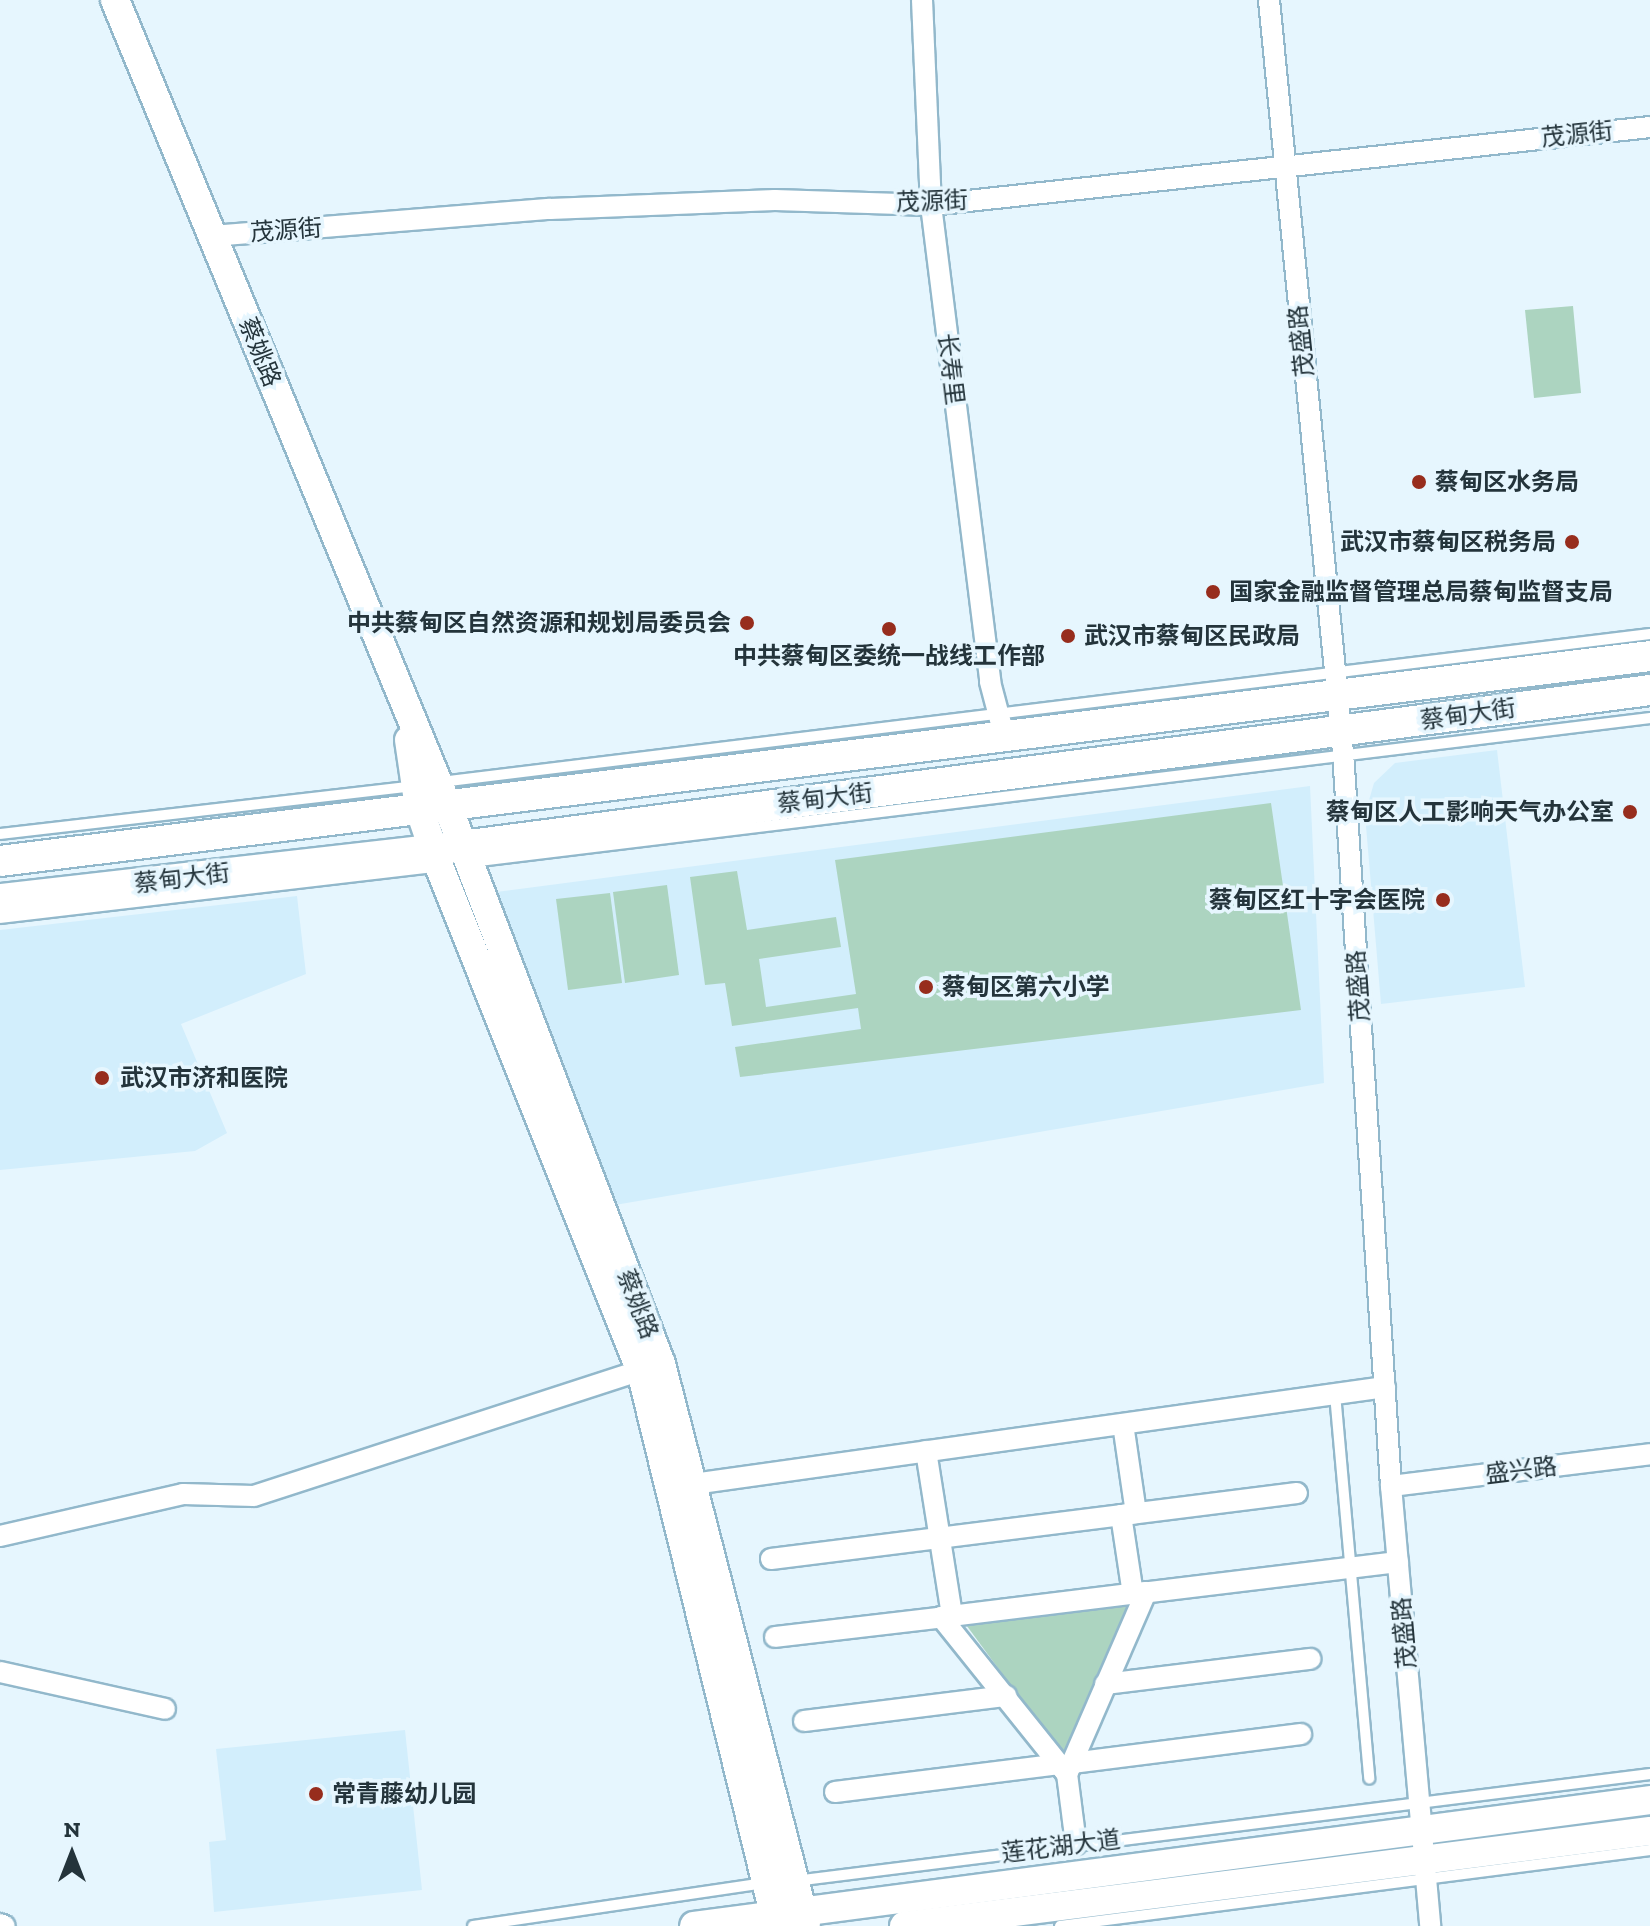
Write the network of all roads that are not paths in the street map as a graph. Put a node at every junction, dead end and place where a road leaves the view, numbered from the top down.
1 (115, 0) edge
2 (922, 0) edge
3 (1269, 0) edge
4 (1650, 127) edge
5 (1283, 166) junction
6 (931, 205) junction
7 (212, 236) junction
8 (1650, 634) edge
9 (1650, 656) edge
10 (1335, 686) junction
11 (1650, 690) edge
12 (1650, 718) edge
13 (1003, 724) junction
14 (1342, 741) junction
15 (430, 796) junction
16 (0, 834) edge
17 (450, 856) junction
18 (0, 861) edge
19 (0, 899) edge
20 (0, 918) edge
21 (651, 1368) junction
22 (1385, 1387) junction
23 (1335, 1394) junction
24 (1123, 1424) junction
25 (926, 1451) junction
26 (1650, 1454) edge
27 (681, 1486) junction
28 (1391, 1486) junction
29 (1297, 1493) dead end
30 (1128, 1514) junction
31 (0, 1536) edge
32 (939, 1538) junction
33 (771, 1559) dead end
34 (1398, 1562) junction
35 (1350, 1567) junction
36 (1140, 1593) junction
37 (946, 1616) junction
38 (775, 1637) dead end
39 (1310, 1659) dead end
40 (0, 1672) edge
41 (1105, 1684) junction
42 (1006, 1696) junction
43 (165, 1709) dead end
44 (804, 1721) dead end
45 (1301, 1734) dead end
46 (1066, 1767) junction
47 (1650, 1774) edge
48 (1369, 1778) dead end
49 (835, 1792) dead end
50 (1650, 1800) edge
51 (1419, 1814) junction
52 (1650, 1831) edge
53 (1076, 1844) junction
54 (1650, 1850) edge
55 (1424, 1868) junction
56 (781, 1881) junction
57 (790, 1920) edge
58 (473, 1926) edge
59 (694, 1926) edge
60 (904, 1926) edge
61 (1061, 1926) edge
62 (1430, 1926) edge

1 - 7 street, 蔡姚路
2 - 6 street, 长寿里
3 - 5 street, 茂盛路
4 - 5 street, 茂源街
5 - 6 street, 茂源街
5 - 10 street, 茂盛路
6 - 7 street, 茂源街
6 - 13 street, 长寿里
7 - 15 street, 蔡姚路
8 - 10 lane
9 - 10 main road, 蔡甸大街
10 - 13 main road, 蔡甸大街
10 - 14 street, 茂盛路
11 - 14 main road, 蔡甸大街
12 - 14 lane
13 - 15 main road, 蔡甸大街
14 - 17 main road, 蔡甸大街
14 - 22 street, 茂盛路
15 - 16 lane
15 - 17 street, 蔡姚路
15 - 18 main road, 蔡甸大街
17 - 19 main road, 蔡甸大街
17 - 20 lane
17 - 21 street, 蔡姚路
21 - 27 street, 蔡姚路
21 - 31 street
22 - 23 street
22 - 28 street, 茂盛路
23 - 24 street
23 - 35 lane
24 - 25 street
24 - 30 street
25 - 27 street
25 - 32 street
26 - 28 street, 盛兴路
27 - 56 street, 蔡姚路
28 - 34 street, 茂盛路
29 - 30 street
30 - 32 street
30 - 36 street
32 - 33 street
32 - 37 street
34 - 35 street
34 - 51 street, 茂盛路
35 - 36 street
35 - 48 lane
36 - 37 street
36 - 41 street
37 - 38 street
37 - 42 street
39 - 41 street
40 - 43 street
41 - 46 street
42 - 44 street
42 - 46 street
45 - 46 street
46 - 49 street
46 - 53 street
47 - 51 lane, 莲花湖大道
50 - 51 street, 莲花湖大道
51 - 53 lane, 莲花湖大道
51 - 55 street, 茂盛路
51 - 57 street, 莲花湖大道
52 - 55 street
53 - 56 lane, 莲花湖大道
54 - 55 lane
55 - 60 street
55 - 61 lane
55 - 62 street, 茂盛路
56 - 57 street, 蔡姚路
56 - 58 lane, 莲花湖大道
57 - 59 street, 莲花湖大道

